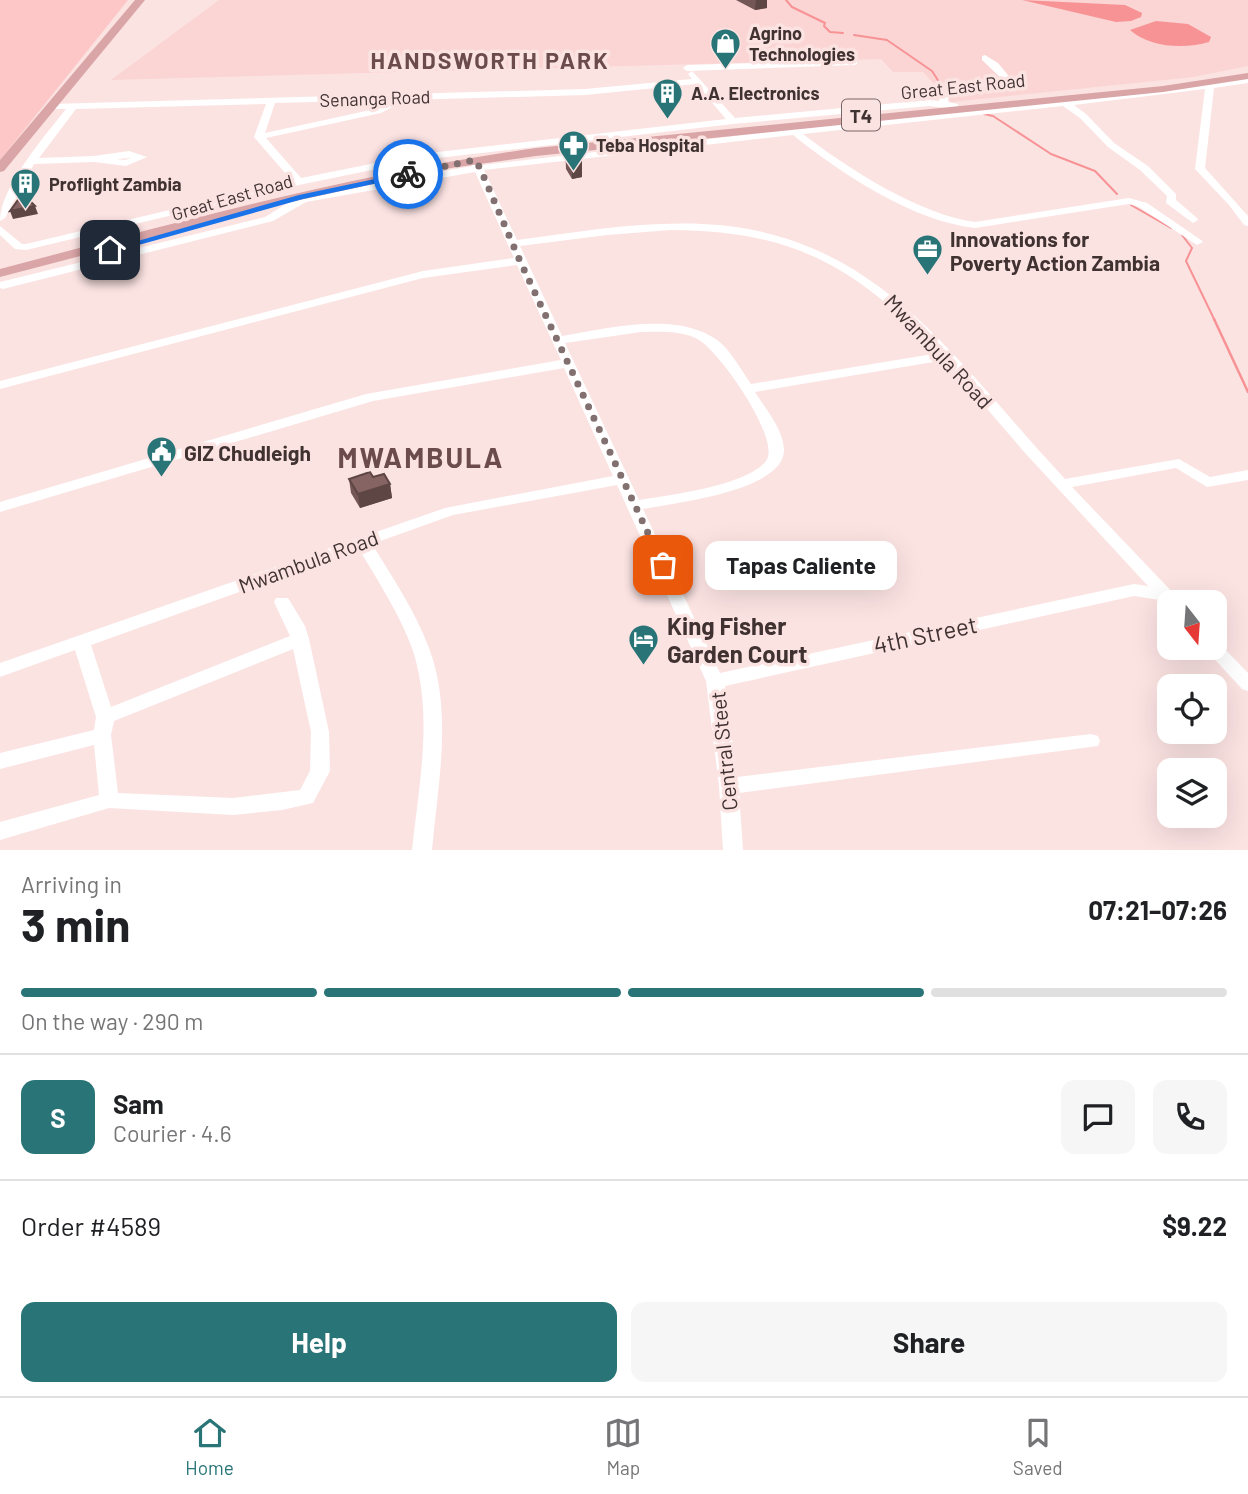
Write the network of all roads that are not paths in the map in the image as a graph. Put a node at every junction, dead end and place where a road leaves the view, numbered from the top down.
1 (140, 0) edge
2 (985, 58) dead end
3 (854, 62) dead end
4 (1248, 76) edge
5 (698, 81) junction
6 (1210, 87) junction
7 (403, 97) junction
8 (271, 101) junction
9 (943, 103) junction
10 (1065, 103) junction
11 (956, 106) junction
12 (51, 107) junction
13 (73, 107) junction
14 (733, 121) junction
15 (791, 129) junction
16 (259, 136) junction
17 (474, 158) junction
18 (94, 159) dead end
19 (31, 161) junction
20 (432, 165) junction
21 (0, 168) edge
22 (299, 182) junction
23 (0, 191) edge
24 (15, 191) junction
25 (0, 218) edge
26 (1193, 220) dead end
27 (1248, 223) edge
28 (0, 229) edge
29 (1197, 242) dead end
30 (513, 244) junction
31 (520, 261) junction
32 (0, 264) edge
33 (3, 278) edge
34 (558, 340) junction
35 (946, 356) junction
36 (568, 363) junction
37 (0, 385) edge
38 (747, 389) junction
39 (1248, 475) edge
40 (622, 479) junction
41 (1061, 484) junction
42 (634, 506) junction
43 (0, 508) edge
44 (362, 541) junction
45 (1144, 572) junction
46 (1134, 590) junction
47 (1161, 590) edge
48 (1157, 596) edge
49 (282, 602) dead end
50 (300, 639) junction
51 (82, 642) junction
52 (1225, 660) edge
53 (0, 670) edge
54 (715, 681) junction
55 (1248, 684) edge
56 (103, 726) junction
57 (1091, 741) dead end
58 (0, 761) edge
59 (729, 786) junction
60 (109, 800) junction
61 (0, 831) edge
62 (422, 850) edge
63 (733, 850) edge

1 - 12 main road
2 - 9 street
3 - 5 street
4 - 6 street
4 - 11 main road, Great East Road / T4
4 - 15 main road, Great East Road / T4
5 - 7 street, Senanga Road
5 - 14 street
6 - 10 street
6 - 27 street
7 - 8 street, Senanga Road
7 - 16 street
8 - 13 street, Senanga Road
8 - 16 street
9 - 11 street
9 - 14 street
10 - 15 street
10 - 26 street
11 - 17 main road, Great East Road / T4
12 - 13 street, Senanga Road
12 - 21 main road
13 - 19 street
14 - 17 street
15 - 17 main road, Great East Road / T4
15 - 29 street
16 - 22 street
17 - 20 main road, Great East Road / T4
17 - 22 street
17 - 30 street, Central Steet
17 - 33 street
18 - 19 street
19 - 24 street
20 - 32 main road, Great East Road / T4
20 - 33 main road, Great East Road / T4
22 - 28 street
23 - 24 street
24 - 25 street
30 - 31 street, Central Steet
30 - 35 street, Mwambula Road
31 - 34 street, Central Steet
31 - 37 street
34 - 36 street, Central Steet
34 - 38 street
35 - 38 street
35 - 41 street, Mwambula Road
36 - 40 street, Central Steet
36 - 43 street
38 - 42 street
39 - 41 street
40 - 42 street, Central Steet
40 - 44 street, Mwambula Road
41 - 45 street, Mwambula Road
42 - 54 street, Central Steet
44 - 51 street, Mwambula Road
44 - 62 street
45 - 46 street
45 - 47 street, Mwambula Road
46 - 48 street, 4th Street
46 - 54 street, 4th Street
49 - 50 street
50 - 56 street
50 - 60 street
51 - 53 street, Mwambula Road
51 - 56 street
52 - 55 street
54 - 59 street, Central Steet
56 - 58 street
56 - 60 street
57 - 59 street
59 - 63 street, Central Steet
60 - 61 street

